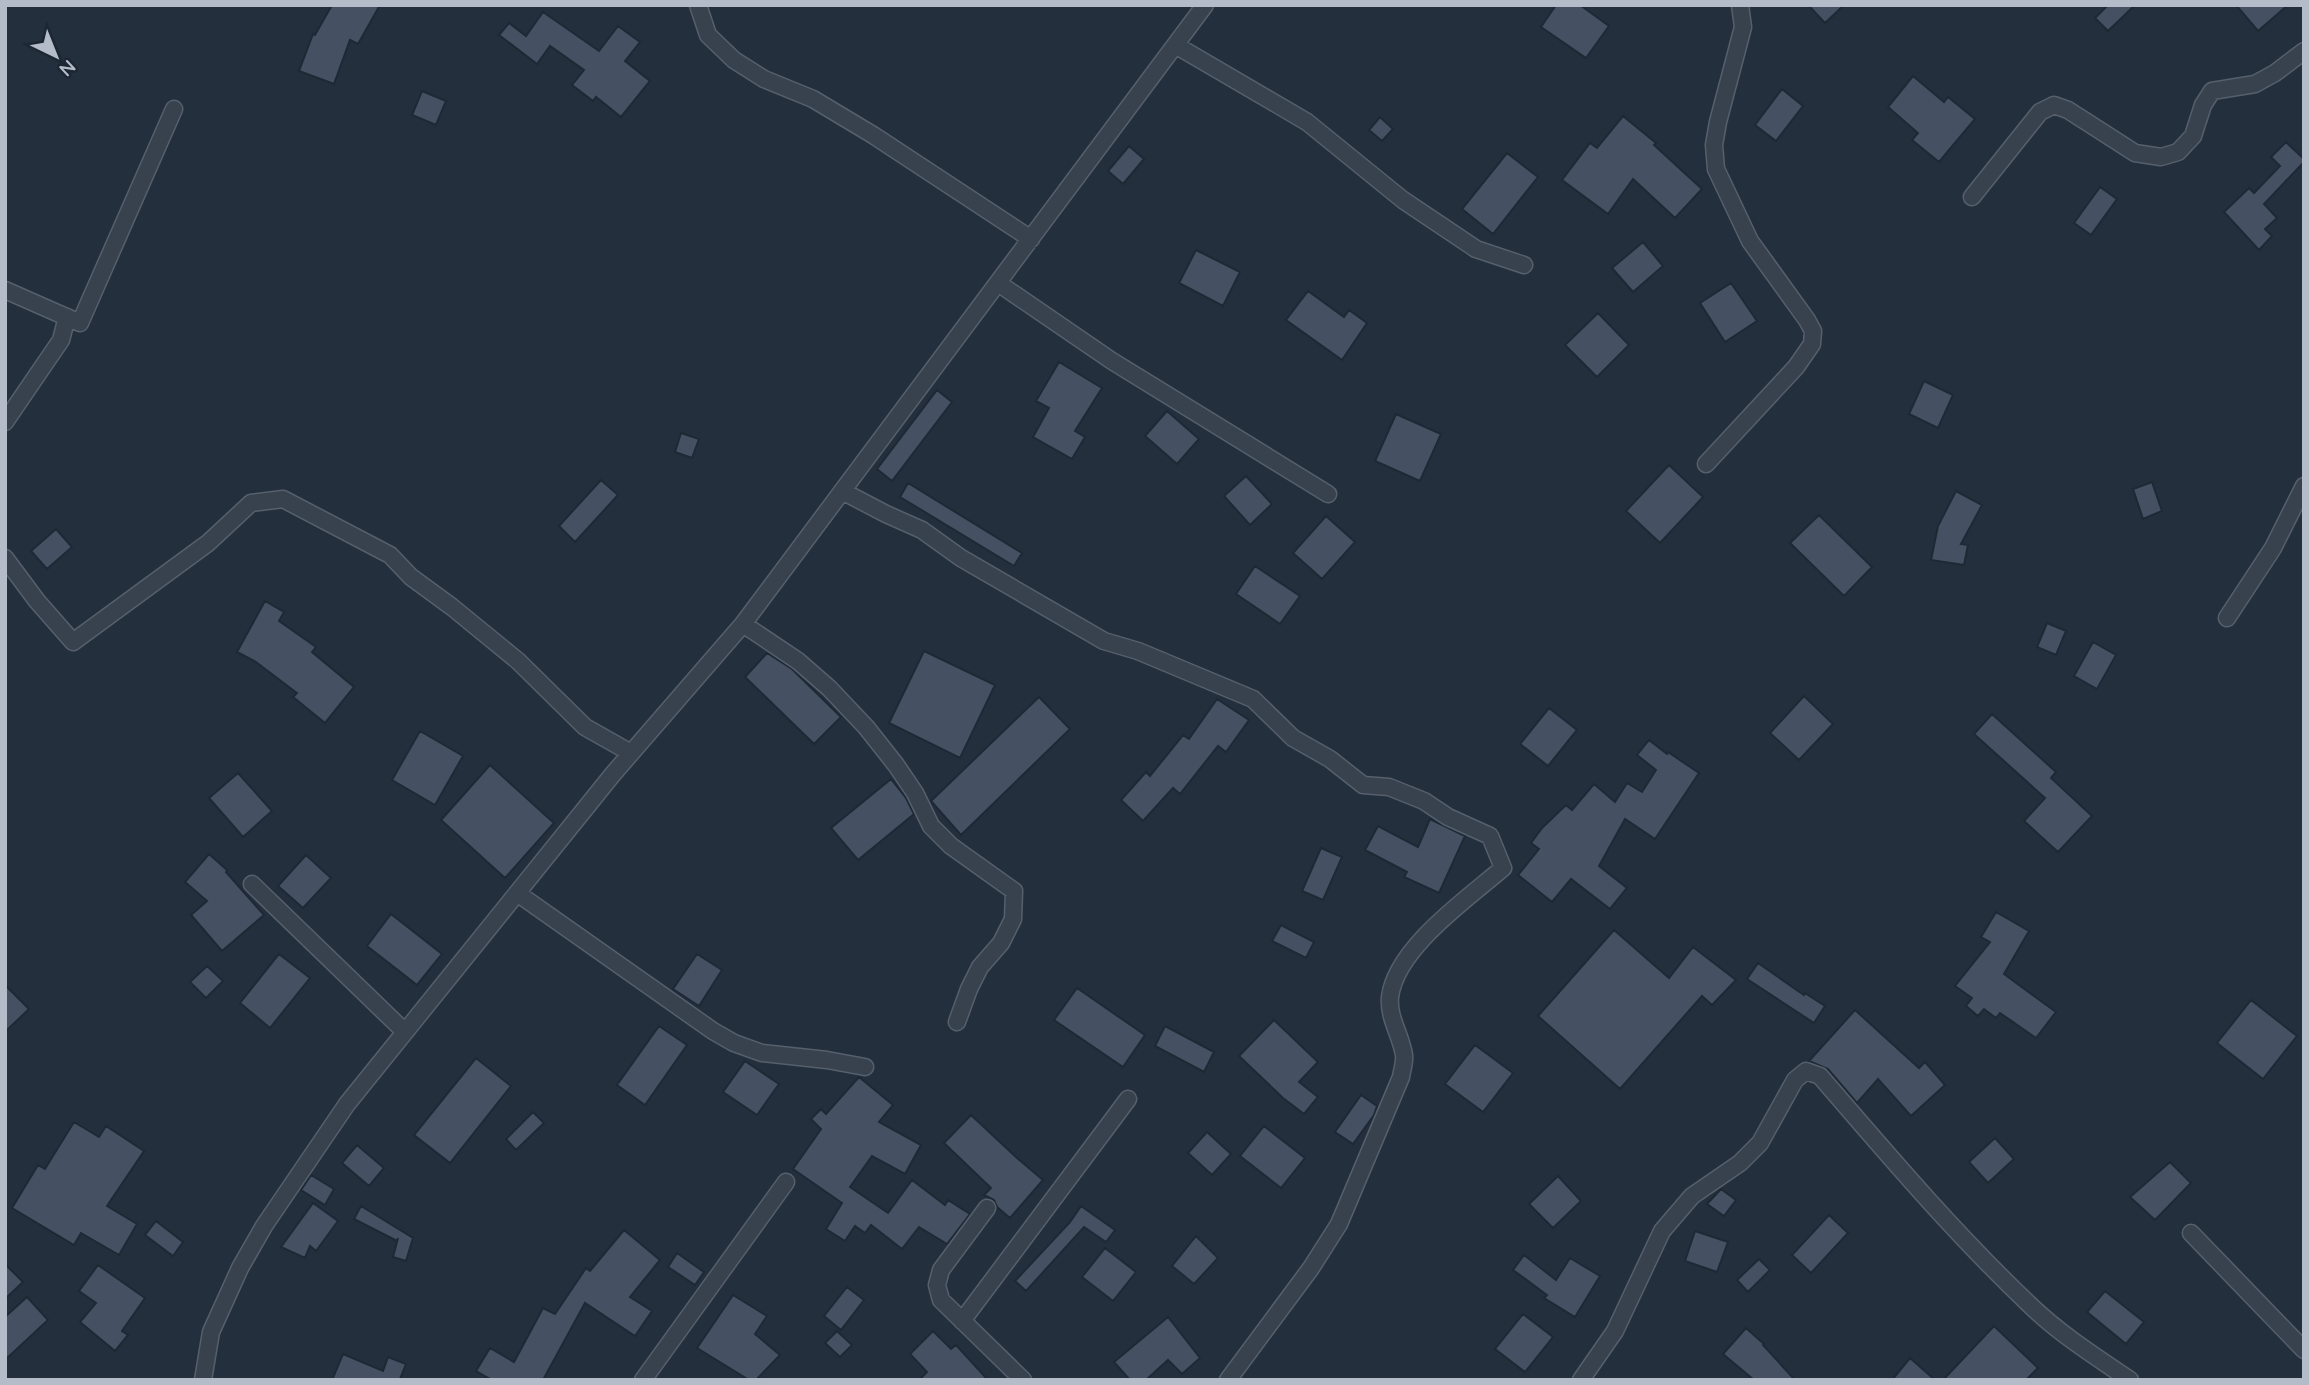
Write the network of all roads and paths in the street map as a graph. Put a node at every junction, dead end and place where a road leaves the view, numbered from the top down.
1 (698, 5) edge
2 (1205, 5) edge
3 (1740, 5) edge
4 (1177, 46) junction
5 (2304, 51) edge
6 (174, 109) dead end
7 (1972, 197) dead end
8 (1031, 239) junction
9 (1524, 265) dead end
10 (998, 283) junction
11 (5, 290) edge
12 (67, 317) junction
13 (5, 422) edge
14 (1706, 464) dead end
15 (2304, 486) edge
16 (842, 491) junction
17 (1328, 494) dead end
18 (5, 558) edge
19 (2227, 618) dead end
20 (743, 624) junction
21 (631, 753) junction
22 (252, 884) dead end
23 (517, 893) junction
24 (957, 1021) dead end
25 (405, 1032) junction
26 (864, 1068) dead end
27 (1128, 1099) dead end
28 (786, 1182) dead end
29 (987, 1208) dead end
30 (2191, 1233) dead end
31 (962, 1321) junction
32 (2304, 1350) edge
33 (203, 1380) edge
34 (643, 1380) edge
35 (1023, 1380) edge
36 (1228, 1380) edge
37 (1581, 1380) edge
38 (2130, 1380) edge

1 - 8 street
2 - 4 street
3 - 14 street
4 - 8 street
4 - 9 street
5 - 7 street
6 - 12 street
8 - 10 street
10 - 16 street
10 - 17 street
11 - 12 street
12 - 13 street
15 - 19 street
16 - 20 street
16 - 36 street
18 - 21 street
20 - 21 street
20 - 24 street
21 - 23 street
22 - 25 street
23 - 25 street
23 - 26 street
25 - 33 street
27 - 31 street
28 - 34 street
29 - 31 street
30 - 32 street
31 - 35 street
37 - 38 street

